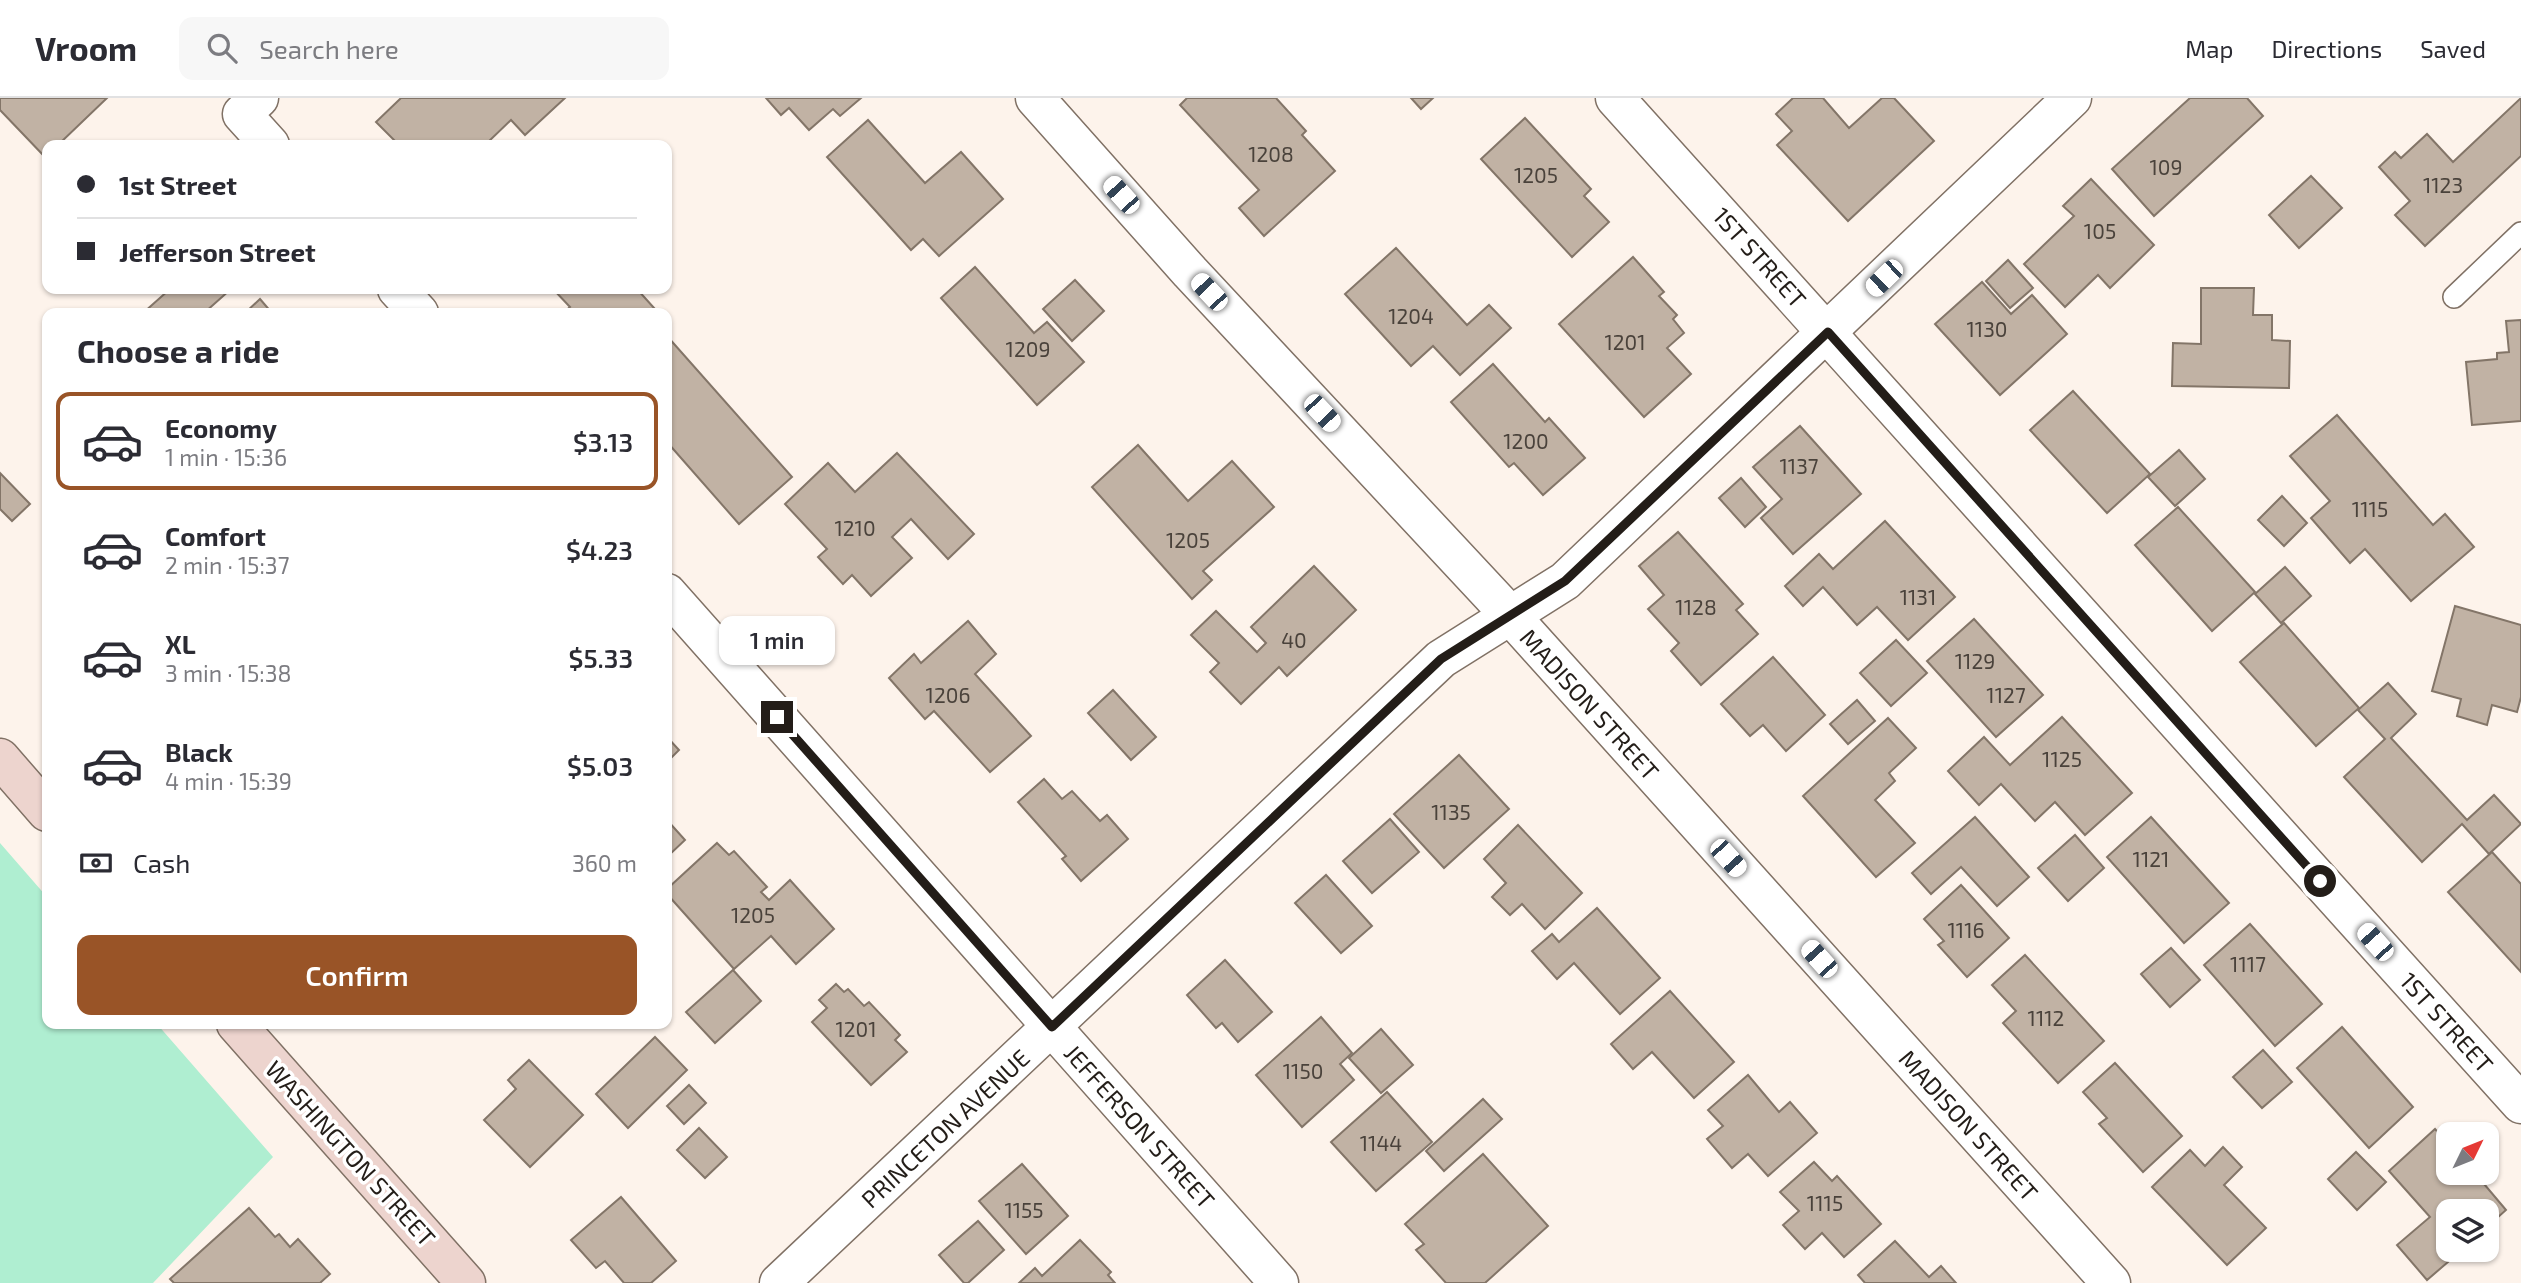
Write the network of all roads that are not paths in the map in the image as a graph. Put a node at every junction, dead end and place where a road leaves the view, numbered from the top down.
1 (1035, 98) edge
2 (1615, 98) edge
3 (2072, 98) edge
4 (251, 106) edge
5 (268, 140) edge
6 (2521, 233) edge
7 (402, 294) edge
8 (2454, 297) dead end
9 (414, 308) edge
10 (1828, 332) junction
11 (672, 599) edge
12 (1510, 615) junction
13 (0, 758) edge
14 (42, 805) edge
15 (1052, 1027) junction
16 (240, 1029) edge
17 (2521, 1104) edge
18 (466, 1283) edge
19 (779, 1283) edge
20 (1279, 1283) edge
21 (2110, 1283) edge

1 - 12 street, MADISON STREET
2 - 10 street, 1ST STREET
3 - 10 street, PRINCETON AVENUE
4 - 5 street
6 - 8 lane
7 - 9 street
10 - 12 street, PRINCETON AVENUE
10 - 17 street, 1ST STREET
11 - 15 street, JEFFERSON STREET
12 - 15 street, PRINCETON AVENUE
12 - 21 street, MADISON STREET
13 - 14 street
15 - 19 street, PRINCETON AVENUE
15 - 20 street, JEFFERSON STREET
16 - 18 street, WASHINGTON STREET

